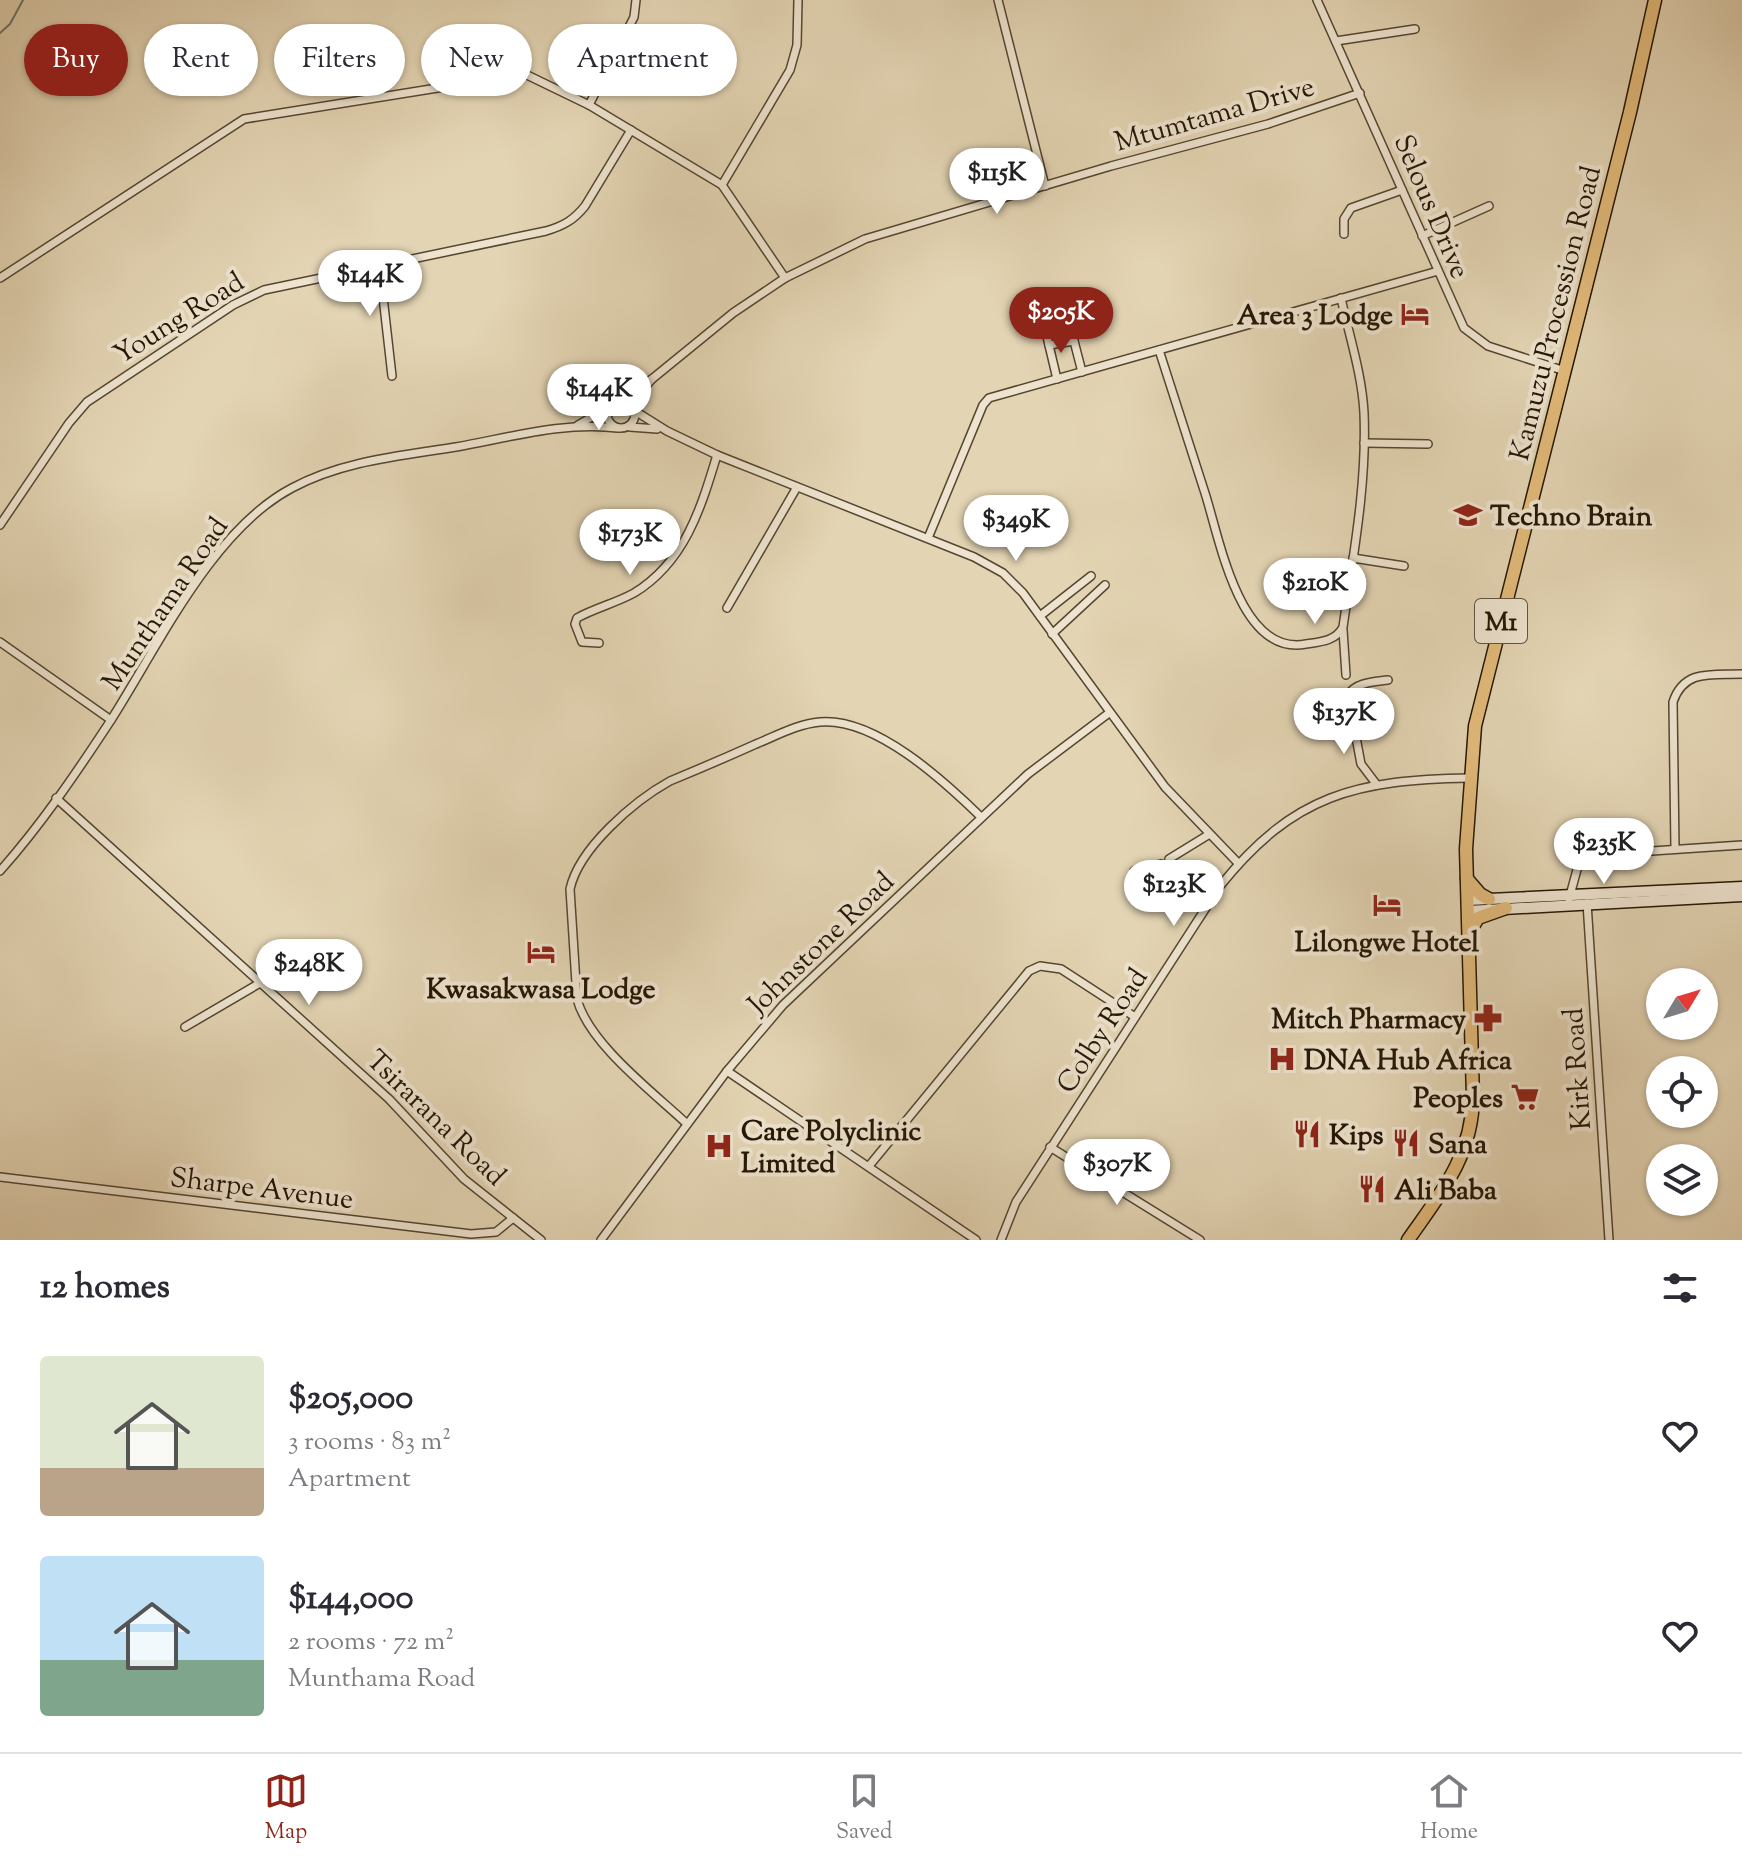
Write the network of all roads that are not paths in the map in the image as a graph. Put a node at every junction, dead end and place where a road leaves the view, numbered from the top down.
1 (636, 0) edge
2 (798, 0) edge
3 (998, 0) edge
4 (1317, 0) edge
5 (1655, 0) edge
6 (1415, 29) dead end
7 (1336, 41) junction
8 (1360, 93) junction
9 (589, 105) junction
10 (631, 130) junction
11 (722, 185) junction
12 (1045, 186) junction
13 (1402, 190) junction
14 (1489, 206) dead end
15 (1344, 234) dead end
16 (1422, 236) junction
17 (392, 263) junction
18 (1438, 271) junction
19 (0, 278) edge
20 (785, 278) junction
21 (1341, 298) junction
22 (1074, 341) junction
23 (1049, 345) junction
24 (1159, 350) junction
25 (1565, 371) junction
26 (1082, 372) junction
27 (392, 376) dead end
28 (652, 379) junction
29 (1057, 379) junction
30 (618, 401) junction
31 (610, 406) junction
32 (635, 411) junction
33 (572, 427) junction
34 (627, 427) junction
35 (618, 428) junction
36 (667, 431) junction
37 (1364, 443) junction
38 (1428, 444) dead end
39 (717, 455) junction
40 (797, 487) junction
41 (0, 525) edge
42 (928, 538) junction
43 (1353, 558) junction
44 (1404, 566) dead end
45 (1091, 576) dead end
46 (1105, 585) dead end
47 (727, 608) dead end
48 (1040, 616) junction
49 (1343, 627) junction
50 (1052, 634) junction
51 (0, 642) edge
52 (599, 643) dead end
53 (1742, 674) edge
54 (1346, 675) dead end
55 (1388, 680) dead end
56 (1109, 713) junction
57 (111, 720) junction
58 (1470, 778) junction
59 (1377, 785) junction
60 (56, 798) junction
61 (981, 817) junction
62 (1208, 835) junction
63 (1742, 845) edge
64 (1675, 849) junction
65 (1169, 859) dead end
66 (1238, 863) junction
67 (1161, 864) dead end
68 (0, 871) edge
69 (1134, 871) dead end
70 (1467, 879) junction
71 (1742, 887) edge
72 (1742, 896) edge
73 (1489, 899) junction
74 (1587, 900) junction
75 (1569, 901) junction
76 (1468, 905) junction
77 (1506, 908) junction
78 (1468, 934) junction
79 (260, 983) junction
80 (1135, 1017) junction
81 (185, 1027) dead end
82 (727, 1071) junction
83 (687, 1124) junction
84 (1050, 1147) junction
85 (869, 1166) junction
86 (0, 1177) edge
87 (513, 1218) junction
88 (541, 1240) edge
89 (601, 1240) edge
90 (976, 1240) edge
91 (1001, 1240) edge
92 (1200, 1240) edge
93 (1408, 1240) edge
94 (1609, 1240) edge

1 - 9 street
2 - 11 street
3 - 12 street
4 - 7 street, Selous Drive
5 - 25 highway, Kamuzu Procession Road / M1
6 - 7 street
7 - 8 street, Selous Drive
8 - 12 street, Mtumtama Drive
8 - 13 street, Selous Drive
9 - 10 street
9 - 19 street
10 - 11 street
10 - 17 street, Young Road
11 - 20 street
12 - 20 street, Mtumtama Drive
13 - 15 street
13 - 16 street, Selous Drive
14 - 16 street
16 - 18 street, Selous Drive
17 - 27 street
17 - 41 street, Young Road
18 - 21 street
18 - 25 street, Selous Drive
20 - 28 street, Mtumtama Drive
21 - 24 street
21 - 37 street
22 - 23 street
22 - 23 street
22 - 26 street
23 - 29 street
24 - 26 street
24 - 49 street
25 - 58 highway, Kamuzu Procession Road / M1
26 - 29 street
28 - 30 street, Mtumtama Drive
28 - 32 street
29 - 42 street
30 - 31 street
30 - 32 street
31 - 33 street
31 - 35 street
32 - 34 street
32 - 36 street
33 - 35 street
33 - 57 street, Munthama Road
34 - 35 street
34 - 36 street
36 - 39 street
37 - 38 street
37 - 43 street
39 - 40 street
39 - 52 street
40 - 42 street
40 - 47 street
42 - 48 street
43 - 44 street
43 - 49 street
45 - 48 street
46 - 50 street
48 - 50 street
49 - 54 street
50 - 56 street
51 - 57 street
53 - 64 street
55 - 59 street
56 - 61 street, Johnstone Road
56 - 62 street
57 - 60 street, Munthama Road
58 - 59 street, Colby Road
58 - 70 highway, Kamuzu Procession Road / M1
59 - 66 street, Colby Road
60 - 68 street, Munthama Road
60 - 79 street, Tsirarana Road
61 - 82 street, Johnstone Road
61 - 83 street
62 - 65 street
62 - 66 street
63 - 64 street
64 - 75 street
66 - 80 street, Colby Road
67 - 69 street
70 - 73 highway
70 - 76 highway, Kamuzu Procession Road / M1
71 - 74 main road
72 - 74 main road
73 - 75 main road
73 - 76 main road
74 - 75 main road
74 - 94 street, Kirk Road
75 - 77 main road
76 - 77 main road
76 - 78 highway, Kamuzu Procession Road / M1
77 - 78 highway
78 - 93 highway, Kamuzu Procession Road / M1
79 - 81 street
79 - 87 street, Tsirarana Road
80 - 84 street, Colby Road
80 - 85 street
82 - 83 street, Johnstone Road
82 - 85 street
83 - 89 street, Johnstone Road
84 - 91 street, Colby Road
84 - 92 street
85 - 90 street
86 - 87 street, Sharpe Avenue
87 - 88 street, Tsirarana Road

